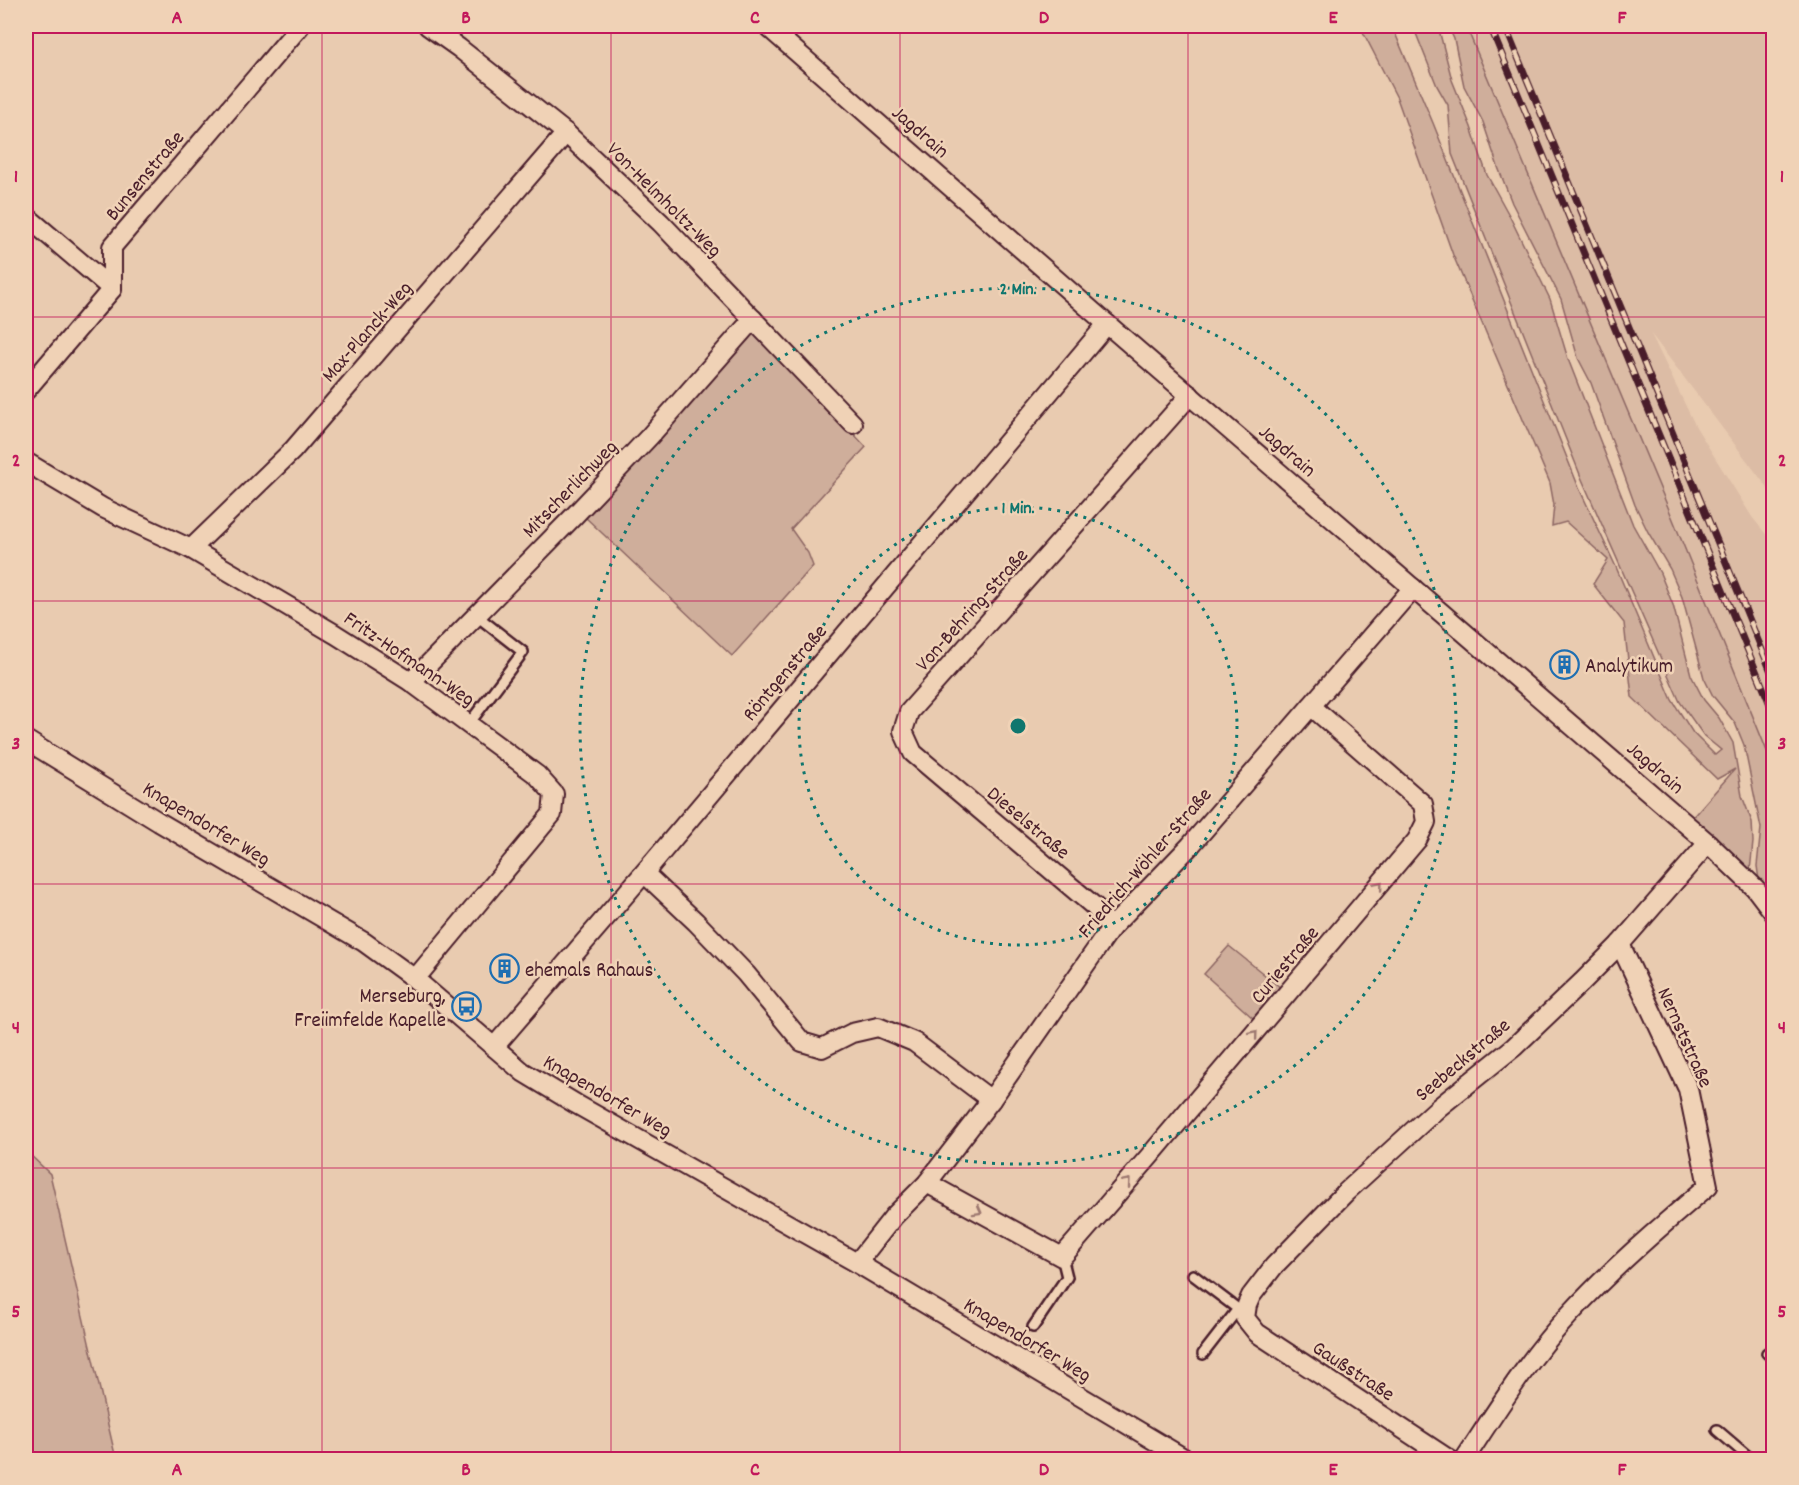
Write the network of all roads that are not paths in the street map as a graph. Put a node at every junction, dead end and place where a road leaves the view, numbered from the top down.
1 (300, 26) edge
2 (428, 26) edge
3 (766, 26) edge
4 (566, 133) junction
5 (26, 216) edge
6 (112, 289) junction
7 (753, 319) junction
8 (1107, 324) junction
9 (26, 390) edge
10 (1190, 396) junction
11 (853, 424) dead end
12 (26, 462) edge
13 (191, 549) junction
14 (1413, 588) junction
15 (477, 616) junction
16 (411, 682) junction
17 (1311, 706) junction
18 (468, 725) junction
19 (26, 740) edge
20 (913, 753) joint
21 (1708, 843) junction
22 (644, 873) junction
23 (1773, 914) edge
24 (1111, 928) junction
25 (1620, 944) junction
26 (415, 979) junction
27 (494, 1047) junction
28 (991, 1100) junction
29 (927, 1183) junction
30 (1062, 1257) junction
31 (857, 1263) junction
32 (1192, 1275) dead end
33 (1242, 1309) junction
34 (1033, 1327) dead end
35 (1203, 1354) dead end
36 (1717, 1430) dead end
37 (1187, 1460) edge
38 (1450, 1460) edge
39 (1464, 1460) edge
40 (1752, 1460) edge

1 - 6 street, Bunsenstraße
2 - 4 street, Von-Helmholtz-Weg
3 - 8 street, Jagdrain
4 - 7 street, Von-Helmholtz-Weg
4 - 13 street, Max-Planck-Weg
5 - 6 street
6 - 9 street
7 - 11 street, Von-Helmholtz-Weg
7 - 15 street, Mitscherlichweg
8 - 10 street, Jagdrain
8 - 22 street, Röntgenstraße
10 - 14 street, Jagdrain
10 - 20 street, Von-Behring-Straße
12 - 13 street, Fritz-Hofmann-Weg
13 - 16 street, Fritz-Hofmann-Weg
14 - 17 street, Friedrich-Wöhler-Straße
14 - 21 street, Jagdrain
15 - 16 street, Mitscherlichweg
15 - 18 lane
16 - 18 street, Fritz-Hofmann-Weg
17 - 24 street, Friedrich-Wöhler-Straße
30 -> 17 street, Curiestraße
18 - 26 street, Fritz-Hofmann-Weg
19 - 26 street, Knapendorfer Weg
20 - 24 street, Dieselstraße
21 - 23 street, Jagdrain
21 - 25 street, Seebeckstraße
22 - 27 street, Röntgenstraße
22 - 28 street
24 - 28 street, Friedrich-Wöhler-Straße
25 - 33 street, Seebeckstraße
25 - 39 street, Nernststraße
26 - 27 street, Knapendorfer Weg
27 - 31 street, Knapendorfer Weg
28 - 29 street, Friedrich-Wöhler-Straße
29 -> 30 street
29 - 31 street, Friedrich-Wöhler-Straße
30 - 34 lane
31 - 37 street, Knapendorfer Weg
32 - 33 lane
33 - 35 lane
33 - 38 street, Gaußstraße
36 - 40 lane

